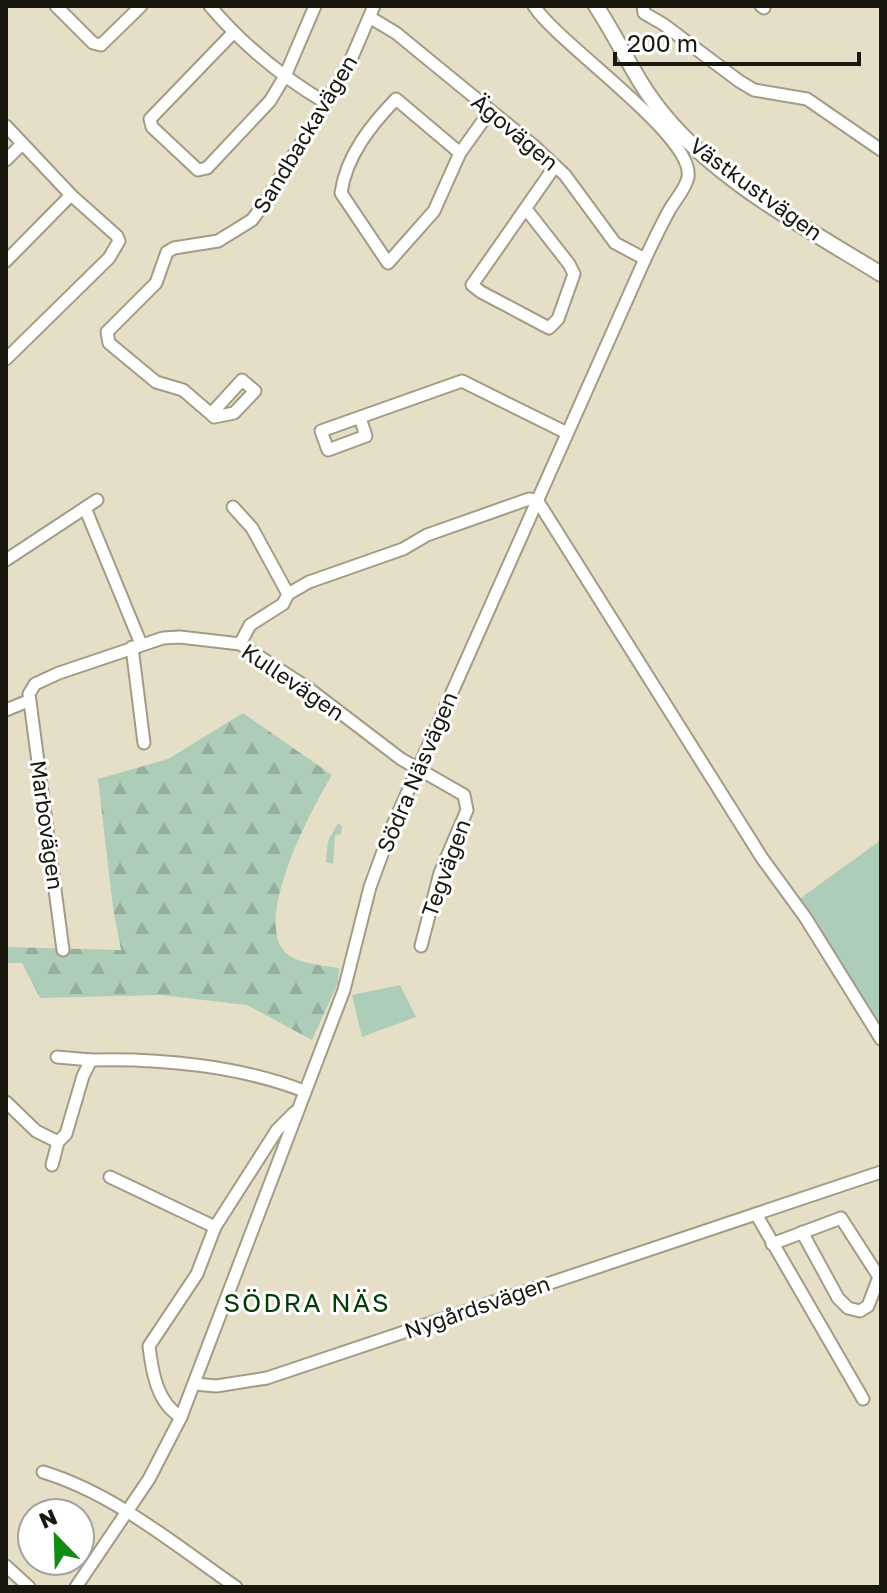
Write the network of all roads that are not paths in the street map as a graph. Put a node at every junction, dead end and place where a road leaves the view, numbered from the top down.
1 (56, 6) edge
2 (141, 6) edge
3 (210, 6) edge
4 (315, 6) edge
5 (534, 6) edge
6 (596, 6) edge
7 (608, 6) edge
8 (643, 6) edge
9 (372, 12) edge
10 (233, 33) junction
11 (285, 76) junction
12 (326, 103) junction
13 (490, 111) junction
14 (6, 126) edge
15 (22, 144) junction
16 (881, 150) edge
17 (460, 153) junction
18 (6, 160) edge
19 (555, 166) junction
20 (71, 195) junction
21 (526, 209) junction
22 (645, 259) junction
23 (6, 261) edge
24 (881, 273) edge
25 (6, 359) edge
26 (211, 414) dead end
27 (360, 418) dead end
28 (567, 433) junction
29 (97, 500) dead end
30 (537, 500) junction
31 (233, 507) dead end
32 (85, 508) junction
33 (6, 560) edge
34 (288, 594) junction
35 (240, 644) junction
36 (137, 646) junction
37 (28, 701) junction
38 (6, 710) edge
39 (144, 743) dead end
40 (418, 770) junction
41 (421, 946) dead end
42 (63, 950) dead end
43 (881, 1039) edge
44 (57, 1057) dead end
45 (91, 1060) junction
46 (304, 1091) junction
47 (6, 1102) edge
48 (296, 1112) junction
49 (58, 1142) junction
50 (52, 1165) dead end
51 (881, 1172) edge
52 (110, 1177) dead end
53 (756, 1214) junction
54 (215, 1227) junction
55 (802, 1232) junction
56 (772, 1244) junction
57 (195, 1384) junction
58 (863, 1399) dead end
59 (181, 1417) junction
60 (43, 1472) dead end
61 (127, 1512) junction
62 (6, 1566) edge
63 (29, 1587) edge
64 (76, 1587) edge
65 (236, 1587) edge

1 - 2 street
3 - 10 street
4 - 11 street
5 - 22 street, Södra Näsvägen
6 - 24 main road, Västkustvägen
7 - 24 main road, Västkustvägen
8 - 16 street
9 - 12 street, Sandbackavägen
9 - 13 street, Ägovägen
10 - 11 street
10 - 11 street
11 - 12 street
12 - 26 street, Sandbackavägen
13 - 17 street
13 - 19 street, Ägovägen
14 - 15 street
15 - 18 street
15 - 20 street
17 - 17 street
19 - 21 street
19 - 22 street, Ägovägen
20 - 23 street
20 - 25 street
21 - 21 street
22 - 28 street, Södra Näsvägen
27 - 28 street
28 - 30 street, Södra Näsvägen
29 - 32 street
30 - 34 street
30 - 40 street, Södra Näsvägen
30 - 43 street
31 - 34 street
32 - 33 street
32 - 36 street
34 - 35 street
35 - 36 street, Kullevägen
35 - 40 street, Kullevägen
36 - 37 street, Kullevägen
36 - 39 street
37 - 38 street
37 - 42 street, Marbovägen
40 - 41 street, Tegvägen
40 - 46 street, Södra Näsvägen
44 - 45 street
45 - 46 street
45 - 49 street
46 - 48 street, Södra Näsvägen
47 - 49 street
48 - 54 street
48 - 57 street, Södra Näsvägen
49 - 50 street
51 - 53 street, Nygårdsvägen
52 - 54 street
53 - 56 street
53 - 57 street, Nygårdsvägen
54 - 59 street
55 - 55 street
55 - 56 street
56 - 58 street
57 - 59 street, Södra Näsvägen
59 - 61 street, Södra Näsvägen
60 - 61 street
61 - 64 street, Södra Näsvägen
61 - 65 street
62 - 63 street

